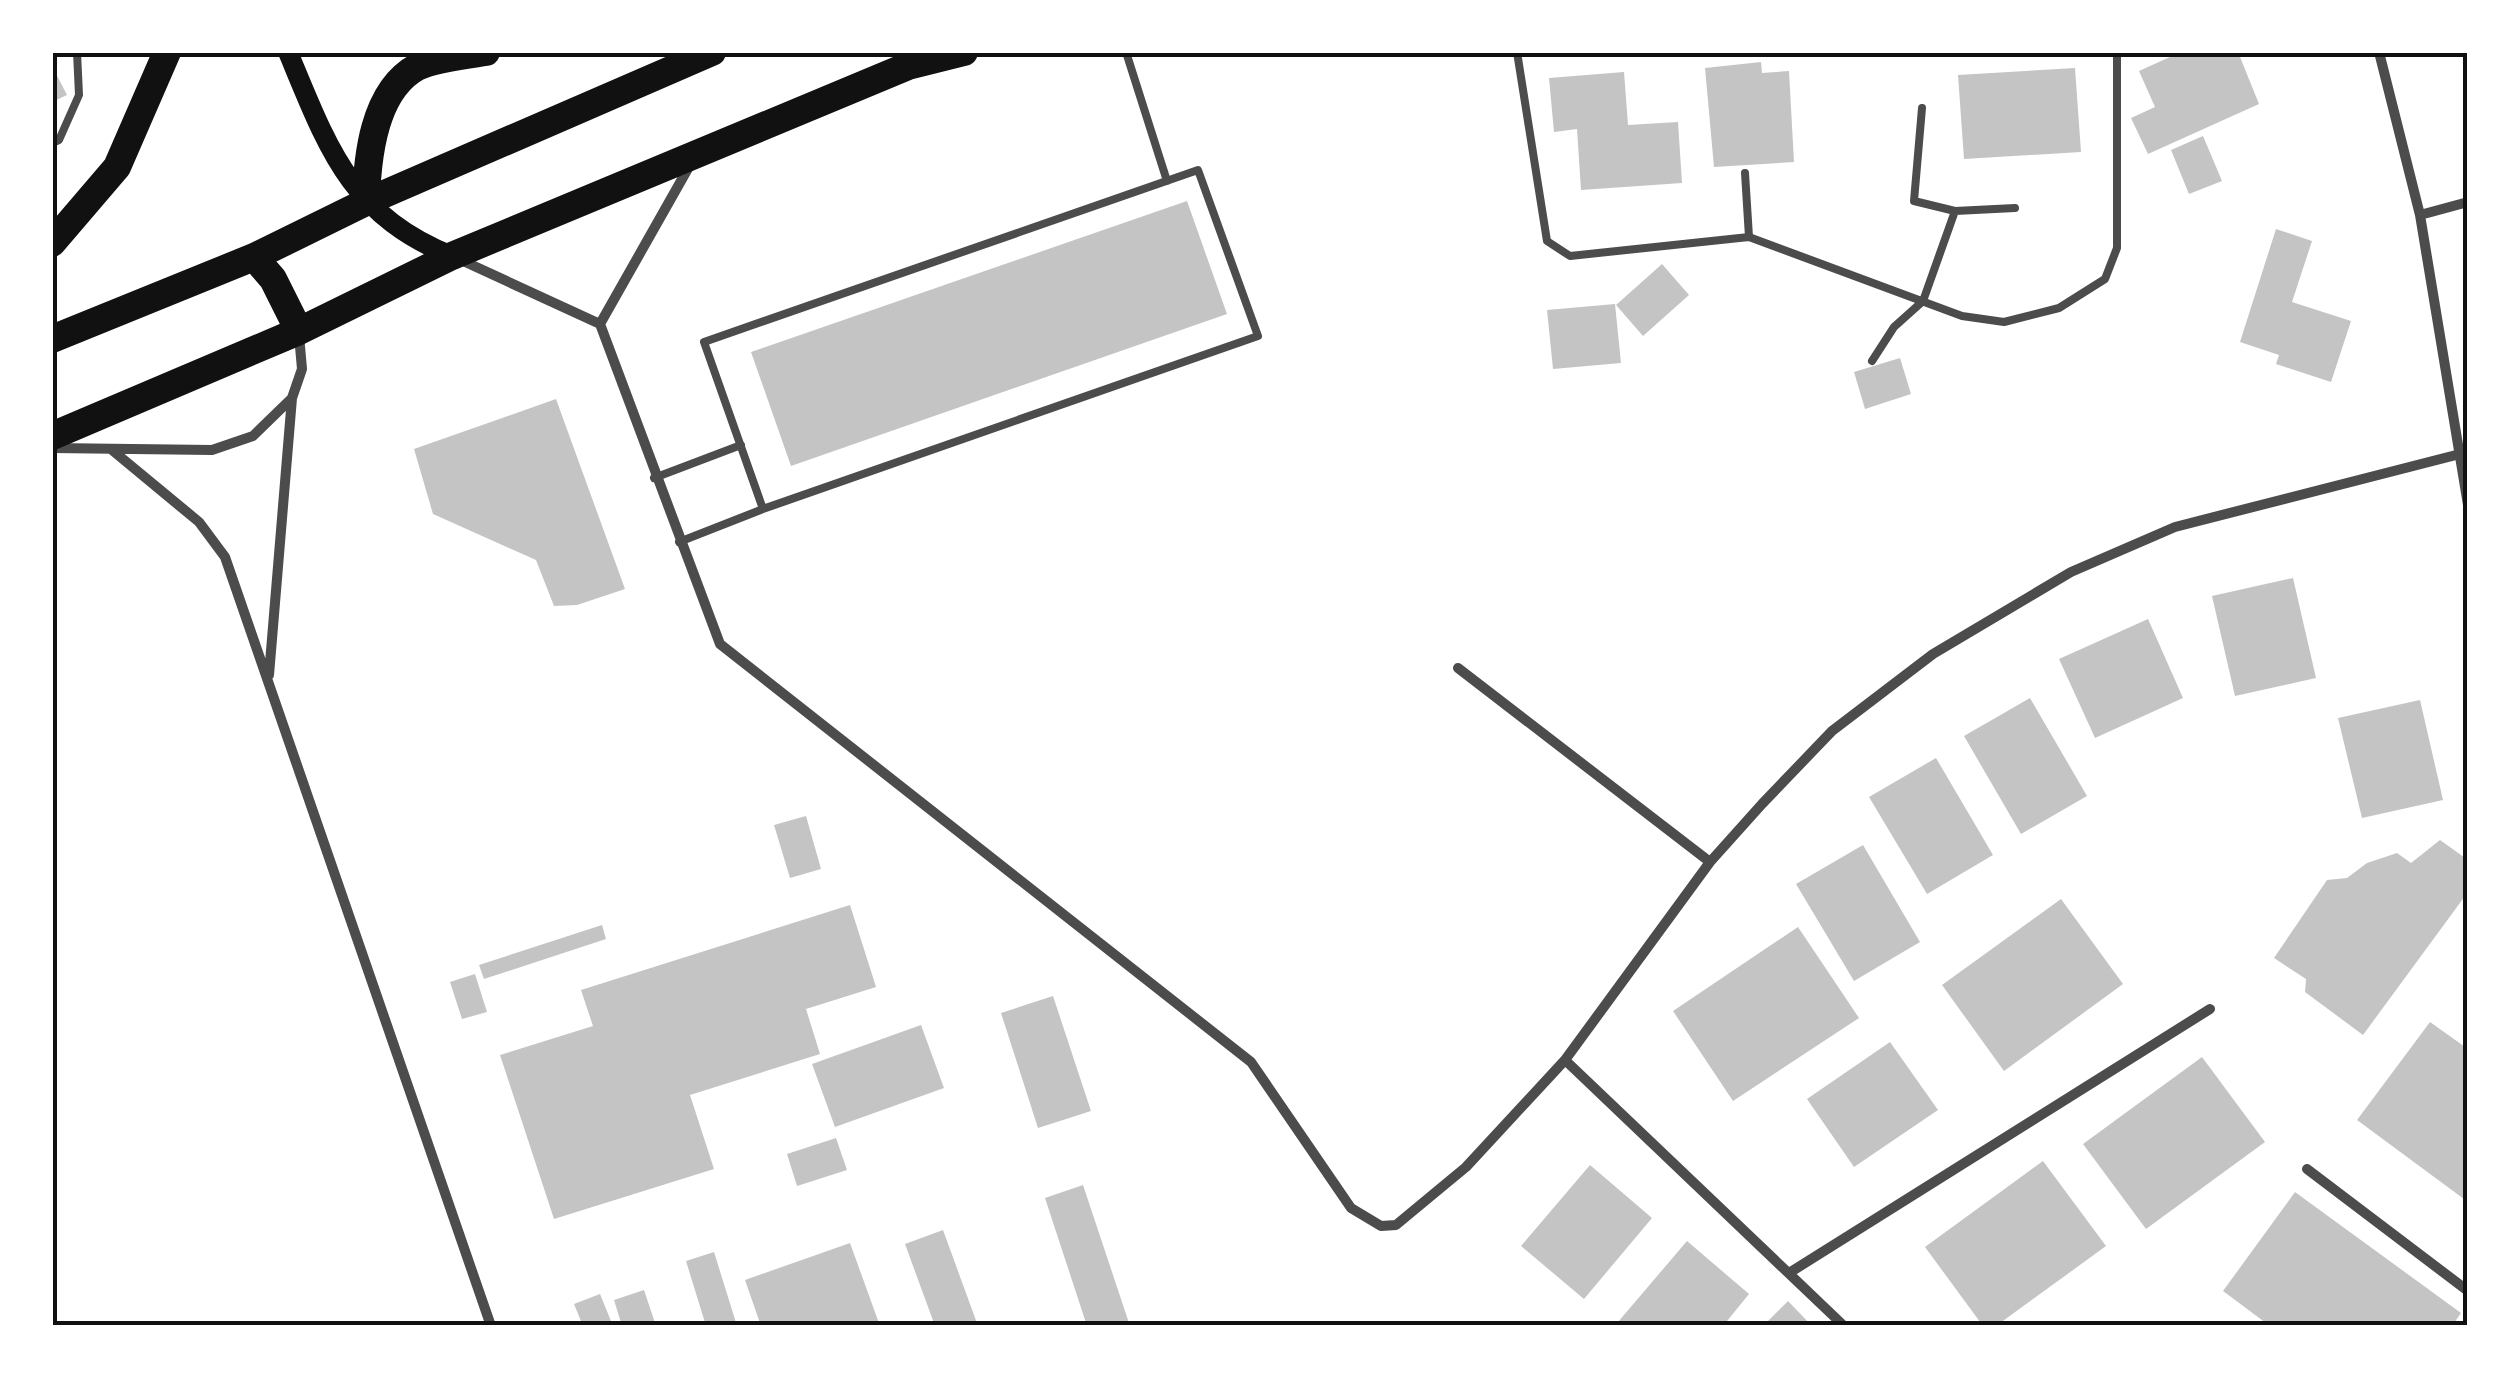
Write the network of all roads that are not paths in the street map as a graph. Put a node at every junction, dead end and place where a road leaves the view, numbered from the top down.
1 (77, 52) edge
2 (167, 52) edge
3 (288, 52) edge
4 (486, 52) edge
5 (712, 52) edge
6 (964, 52) edge
7 (1126, 52) edge
8 (1517, 52) edge
9 (2117, 52) edge
10 (2379, 52) edge
11 (1922, 108) dead end
12 (52, 142) edge
13 (696, 155) junction
14 (1745, 173) dead end
15 (1167, 181) junction
16 (366, 202) junction
17 (2468, 202) edge
18 (2014, 208) dead end
19 (1955, 210) junction
20 (2420, 215) junction
21 (1749, 237) junction
22 (52, 243) edge
23 (452, 256) junction
24 (254, 257) junction
25 (1923, 301) junction
26 (600, 324) junction
27 (299, 331) junction
28 (52, 339) edge
29 (1872, 362) dead end
30 (292, 398) junction
31 (52, 436) edge
32 (741, 445) junction
33 (52, 448) edge
34 (112, 450) junction
35 (2460, 454) junction
36 (654, 478) junction
37 (2468, 505) edge
38 (763, 509) junction
39 (679, 542) junction
40 (1458, 668) dead end
41 (269, 681) junction
42 (1710, 862) junction
43 (2210, 1009) dead end
44 (1565, 1060) junction
45 (2307, 1169) dead end
46 (1789, 1273) junction
47 (2468, 1291) edge
48 (491, 1326) edge
49 (1844, 1326) edge

1 - 12 lane
2 - 22 highway
3 - 16 main road
4 - 16 highway
5 - 16 highway
6 - 13 highway
7 - 15 lane
8 - 21 lane
9 - 25 lane
10 - 20 street
11 - 19 lane
13 - 23 highway
13 - 26 street
14 - 21 lane
15 - 32 lane
15 - 38 lane
16 - 23 main road
16 - 24 highway
17 - 20 street
18 - 19 lane
19 - 25 lane
20 - 35 street
21 - 25 lane
23 - 26 street
23 - 27 highway
24 - 27 highway
24 - 28 highway
25 - 29 lane
26 - 36 street
27 - 30 street
27 - 31 highway
30 - 34 street
30 - 41 street
32 - 36 lane
32 - 38 lane
33 - 34 street
34 - 41 street
35 - 37 street
35 - 42 street
36 - 39 street
38 - 39 lane
39 - 44 street
40 - 42 street
41 - 48 street
42 - 44 street
43 - 46 street
44 - 46 street
45 - 47 street
46 - 49 street

